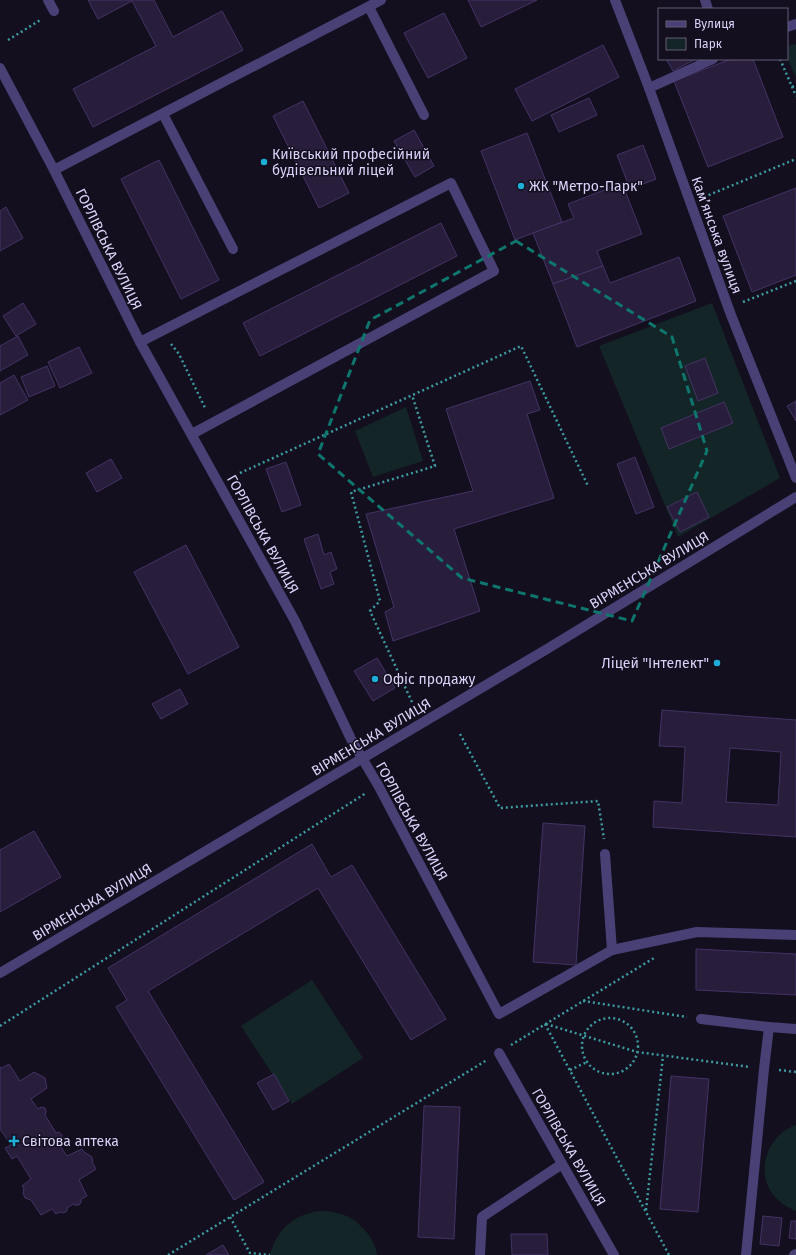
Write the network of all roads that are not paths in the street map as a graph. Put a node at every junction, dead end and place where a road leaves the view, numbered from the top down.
1 (48, 0) edge
2 (381, 0) edge
3 (614, 0) edge
4 (705, 0) edge
5 (369, 7) junction
6 (708, 8) edge
7 (54, 11) road end
8 (711, 60) edge
9 (0, 68) edge
10 (649, 88) junction
11 (163, 114) junction
12 (424, 115) dead end
13 (54, 170) junction
14 (233, 249) dead end
15 (140, 342) junction
16 (192, 434) junction
17 (796, 478) edge
18 (796, 497) edge
19 (362, 758) junction
20 (606, 854) road end
21 (796, 935) edge
22 (612, 950) junction
23 (0, 973) edge
24 (701, 1019) road end
25 (769, 1027) junction
26 (796, 1029) edge
27 (499, 1053) road end
28 (562, 1164) junction
29 (480, 1255) edge
30 (614, 1255) edge
31 (746, 1255) edge

1 - 7 street
2 - 5 street
3 - 10 street, Камʼянська вулиця
4 - 6 street
5 - 11 street
5 - 12 street
8 - 10 street
9 - 13 street, ГОРЛІВСЬКА ВУЛИЦЯ
10 - 17 street, Камʼянська вулиця
11 - 13 street
11 - 14 street
13 - 15 street, ГОРЛІВСЬКА ВУЛИЦЯ
15 - 16 street, ГОРЛІВСЬКА ВУЛИЦЯ
15 - 16 street
16 - 19 street, ГОРЛІВСЬКА ВУЛИЦЯ
18 - 19 street, ВІРМЕНСЬКА ВУЛИЦЯ
19 - 22 street, ГОРЛІВСЬКА ВУЛИЦЯ
19 - 23 street, ВІРМЕНСЬКА ВУЛИЦЯ
20 - 22 street
21 - 22 street
24 - 25 street
25 - 26 street
25 - 31 street
27 - 28 street, ГОРЛІВСЬКА ВУЛИЦЯ
28 - 29 street
28 - 30 street, ГОРЛІВСЬКА ВУЛИЦЯ

